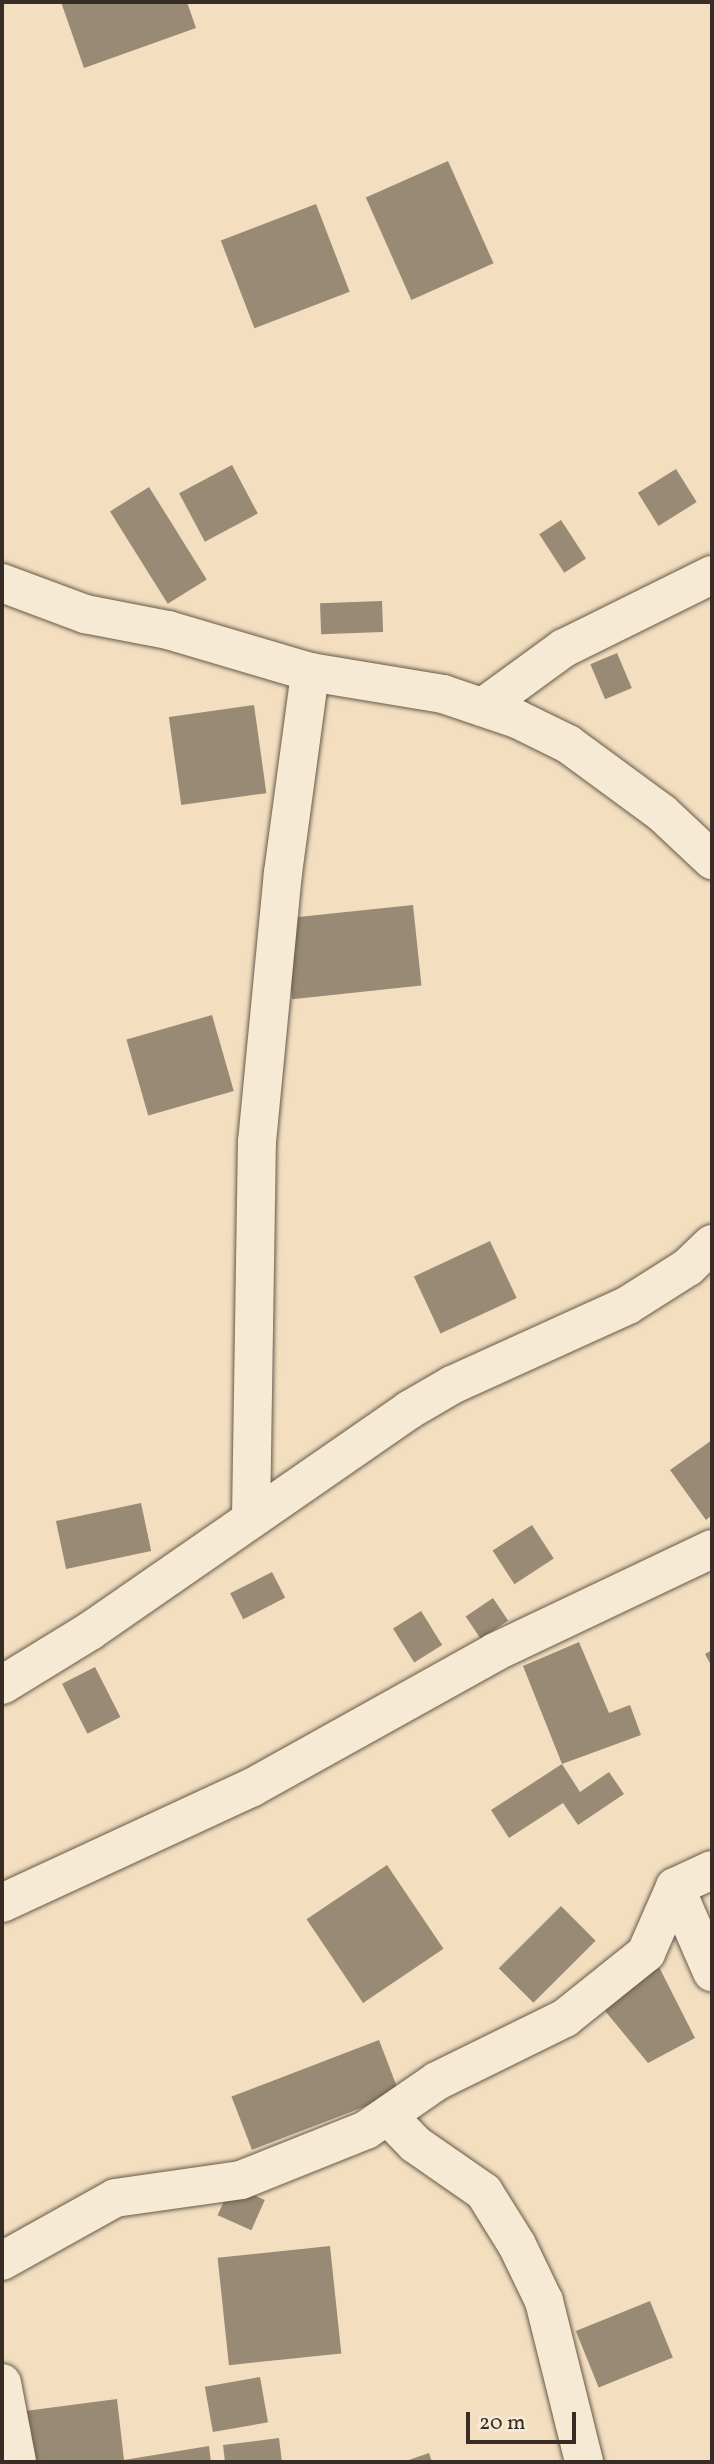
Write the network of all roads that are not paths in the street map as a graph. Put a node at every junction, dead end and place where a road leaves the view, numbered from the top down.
1 (712, 575) edge
2 (2, 583) edge
3 (310, 672) junction
4 (483, 707) junction
5 (712, 860) edge
6 (712, 1244) edge
7 (251, 1519) junction
8 (712, 1549) edge
9 (2, 1685) edge
10 (712, 1870) edge
11 (675, 1887) junction
12 (2, 1903) edge
13 (712, 1972) edge
14 (388, 2116) junction
15 (2, 2261) edge
16 (2, 2383) edge
17 (6, 2425) edge
18 (18, 2462) edge
19 (583, 2462) edge

1 - 4 street
2 - 3 street
3 - 4 street
3 - 7 street
4 - 5 street
6 - 7 street
7 - 9 street
8 - 12 street
10 - 11 street
11 - 13 street
11 - 14 street
14 - 15 street
14 - 19 street
16 - 17 street
17 - 18 street

